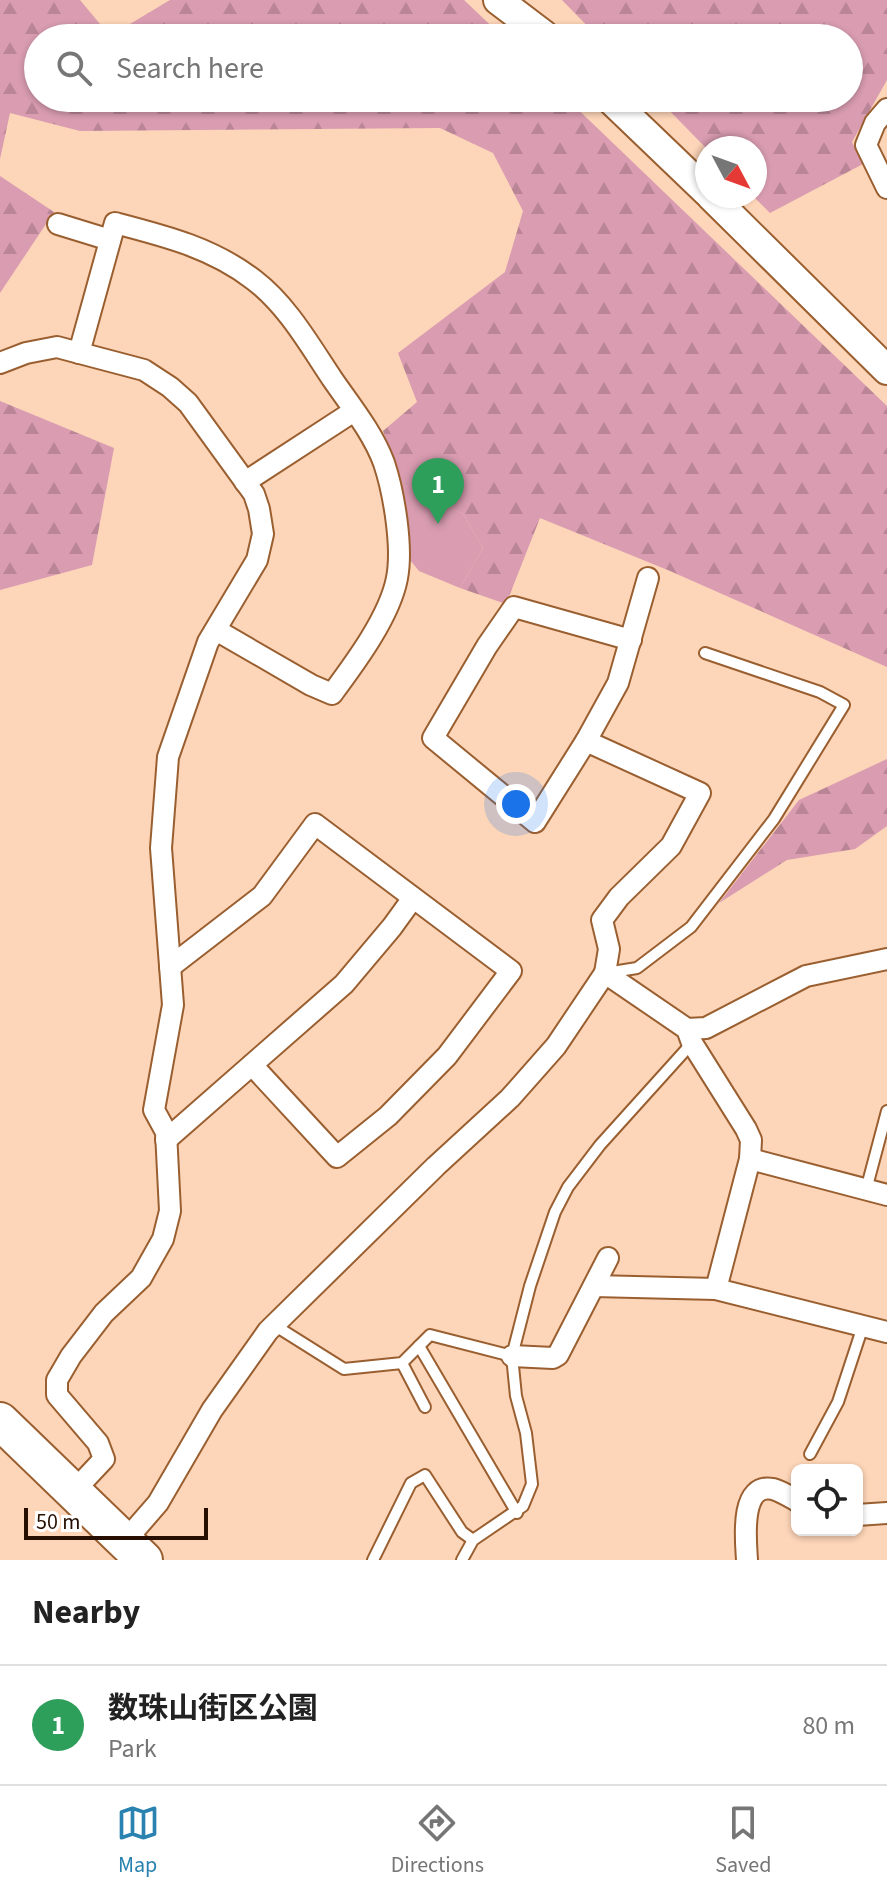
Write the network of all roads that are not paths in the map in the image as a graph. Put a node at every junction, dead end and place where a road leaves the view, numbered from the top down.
1 (498, 0) edge
2 (508, 0) edge
3 (523, 0) edge
4 (529, 24) edge
5 (533, 24) edge
6 (538, 24) edge
7 (887, 109) edge
8 (624, 112) edge
9 (695, 180) edge
10 (887, 188) edge
11 (723, 208) edge
12 (58, 224) dead end
13 (110, 240) junction
14 (79, 353) junction
15 (0, 363) edge
16 (887, 370) edge
17 (354, 411) junction
18 (245, 482) junction
19 (648, 578) dead end
20 (216, 630) junction
21 (631, 640) junction
22 (705, 653) dead end
23 (586, 741) junction
24 (413, 898) junction
25 (887, 959) edge
26 (170, 967) junction
27 (605, 973) junction
28 (689, 1036) junction
29 (252, 1065) junction
30 (887, 1111) edge
31 (166, 1140) junction
32 (750, 1159) junction
33 (866, 1190) junction
34 (887, 1195) edge
35 (608, 1258) dead end
36 (594, 1286) junction
37 (716, 1289) junction
38 (273, 1325) junction
39 (863, 1326) junction
40 (887, 1332) edge
41 (419, 1346) junction
42 (512, 1356) junction
43 (402, 1363) junction
44 (425, 1407) dead end
45 (0, 1421) edge
46 (810, 1454) dead end
47 (73, 1492) junction
48 (791, 1498) edge
49 (517, 1513) junction
50 (887, 1513) edge
51 (863, 1515) edge
52 (473, 1540) junction
53 (135, 1550) edge
54 (373, 1560) edge
55 (462, 1560) edge
56 (747, 1560) edge

1 - 4 main road
2 - 5 main road
3 - 6 main road
7 - 10 street
8 - 9 main road
11 - 16 main road
12 - 13 street
13 - 14 street
13 - 17 street
14 - 15 street
14 - 18 street
17 - 18 street
17 - 20 street
18 - 20 street
19 - 21 street
20 - 26 street
21 - 23 street
21 - 23 street
22 - 27 lane
23 - 27 street
24 - 26 street
24 - 29 street
24 - 29 street
25 - 28 street
26 - 31 street
27 - 28 street
27 - 38 street
28 - 32 street
28 - 42 lane
29 - 31 street
30 - 33 lane
31 - 47 street
32 - 33 street
32 - 37 street
33 - 34 street
35 - 36 street
36 - 37 street
36 - 42 street
37 - 39 street
38 - 43 lane
38 - 53 street
39 - 40 street
39 - 46 lane
41 - 42 lane
41 - 43 lane
41 - 49 lane
42 - 49 lane
43 - 44 lane
45 - 47 highway
47 - 53 highway
48 - 56 street
49 - 52 lane
50 - 51 street
52 - 54 lane
52 - 55 lane

